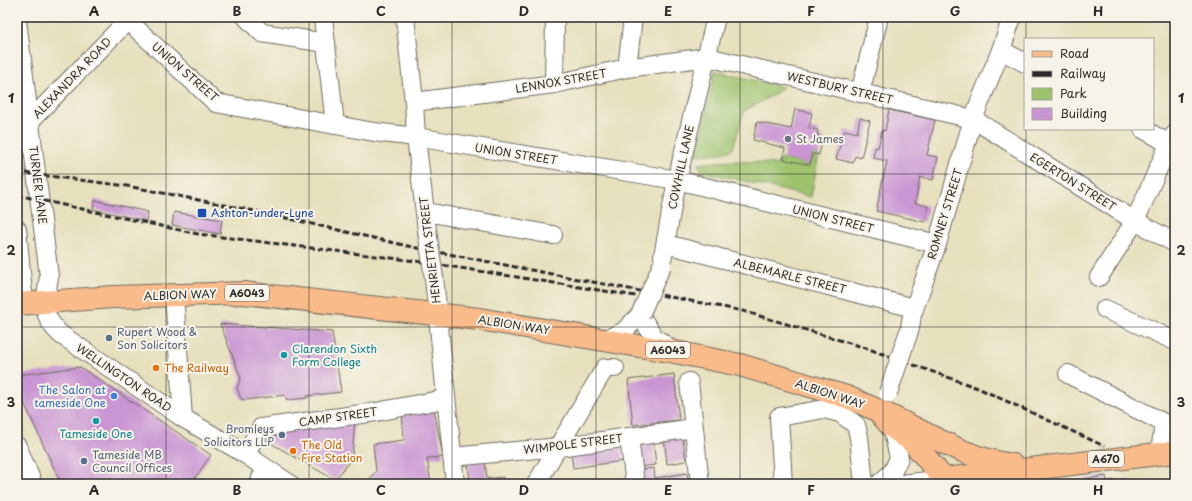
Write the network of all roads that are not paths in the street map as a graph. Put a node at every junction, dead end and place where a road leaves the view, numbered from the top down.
1 (246, 17) edge
2 (323, 17) edge
3 (405, 17) edge
4 (555, 17) edge
5 (633, 17) edge
6 (716, 17) edge
7 (879, 17) edge
8 (1012, 17) edge
9 (128, 18) edge
10 (17, 20) edge
11 (326, 43) junction
12 (1001, 50) junction
13 (707, 57) junction
14 (1024, 62) edge
15 (627, 68) junction
16 (554, 84) junction
17 (860, 93) junction
18 (414, 102) junction
19 (973, 119) junction
20 (30, 121) junction
21 (335, 125) junction
22 (1146, 130) edge
23 (416, 137) junction
24 (1173, 141) edge
25 (677, 180) junction
26 (426, 212) junction
27 (1134, 221) junction
28 (17, 229) edge
29 (554, 235) dead end
30 (1175, 243) edge
31 (666, 244) junction
32 (937, 244) junction
33 (1099, 277) dead end
34 (174, 294) junction
35 (28, 303) edge
36 (914, 308) junction
37 (1105, 309) dead end
38 (438, 315) junction
39 (640, 315) junction
40 (603, 340) junction
41 (1175, 341) edge
42 (675, 352) junction
43 (615, 368) dead end
44 (1068, 374) dead end
45 (689, 382) dead end
46 (445, 399) junction
47 (883, 401) junction
48 (183, 418) junction
49 (892, 427) junction
50 (694, 428) junction
51 (630, 437) junction
52 (17, 446) edge
53 (559, 446) junction
54 (1168, 452) edge
55 (245, 454) junction
56 (452, 457) junction
57 (1038, 468) junction
58 (999, 478) edge
59 (264, 482) edge
60 (946, 482) edge
61 (33, 484) edge
62 (290, 484) edge
63 (455, 484) edge
64 (536, 484) edge
65 (635, 484) edge
66 (700, 484) edge
67 (783, 484) edge
68 (864, 484) edge
69 (879, 484) edge
70 (902, 484) edge

1 - 11 street
2 - 11 street
3 - 18 street, HENRIETTA STREET
4 - 16 street
5 - 15 street
6 - 13 street, COWHILL LANE
7 - 17 street
8 - 12 street, ROMNEY STREET
9 - 20 street, ALEXANDRA ROAD
9 - 21 street, UNION STREET
10 - 20 street, TURNER LANE
11 - 21 street
12 - 14 street
12 - 19 street, ROMNEY STREET
13 - 15 street, LENNOX STREET
13 - 17 street, WESTBURY STREET
13 - 25 street, COWHILL LANE
15 - 16 street, LENNOX STREET
16 - 18 street, LENNOX STREET
17 - 19 street, WESTBURY STREET
18 - 23 street, HENRIETTA STREET
19 - 27 street, EGERTON STREET
19 - 32 street, ROMNEY STREET
20 - 35 street, TURNER LANE
21 - 23 street, UNION STREET
22 - 24 street
23 - 25 street, UNION STREET
23 - 26 street, HENRIETTA STREET
24 - 27 street
25 - 31 street, COWHILL LANE
25 - 32 street, UNION STREET
26 - 29 street
26 - 38 street, HENRIETTA STREET, bridge
27 - 30 street, EGERTON STREET
27 - 33 street
28 - 35 street
31 - 36 street, ALBEMARLE STREET
31 - 39 street, COWHILL LANE, bridge
32 - 36 street, ROMNEY STREET
34 - 35 main road, ALBION WAY / A6043
34 - 38 main road, ALBION WAY / A6043
34 - 48 street
35 - 48 street, WELLINGTON ROAD
36 - 47 street, ROMNEY STREET, bridge
37 - 41 street
38 - 40 main road, ALBION WAY / A6043
38 - 46 street, HENRIETTA STREET
39 - 40 street, COWHILL LANE
39 - 42 street
40 - 42 main road, ALBION WAY / A6043
42 - 47 main road, ALBION WAY / A6043
43 - 53 street
44 - 54 street
45 - 50 street
46 - 55 street, CAMP STREET
46 - 56 street, HENRIETTA STREET
47 - 49 main road, ALBION WAY / A6043
47 - 57 main road
48 - 55 street, WELLINGTON ROAD
49 - 60 main road, ALBION WAY / A6043
49 - 69 street
50 - 51 street, WIMPOLE STREET
50 - 66 street
51 - 53 street, WIMPOLE STREET
51 - 65 street
52 - 61 street
53 - 56 street, WIMPOLE STREET
53 - 64 street
54 - 57 main road, A670
55 - 59 street
55 - 62 street, WELLINGTON ROAD
56 - 63 street, HENRIETTA STREET
57 - 58 main road, A670
58 - 60 main road, A670
60 - 70 street
67 - 68 street

